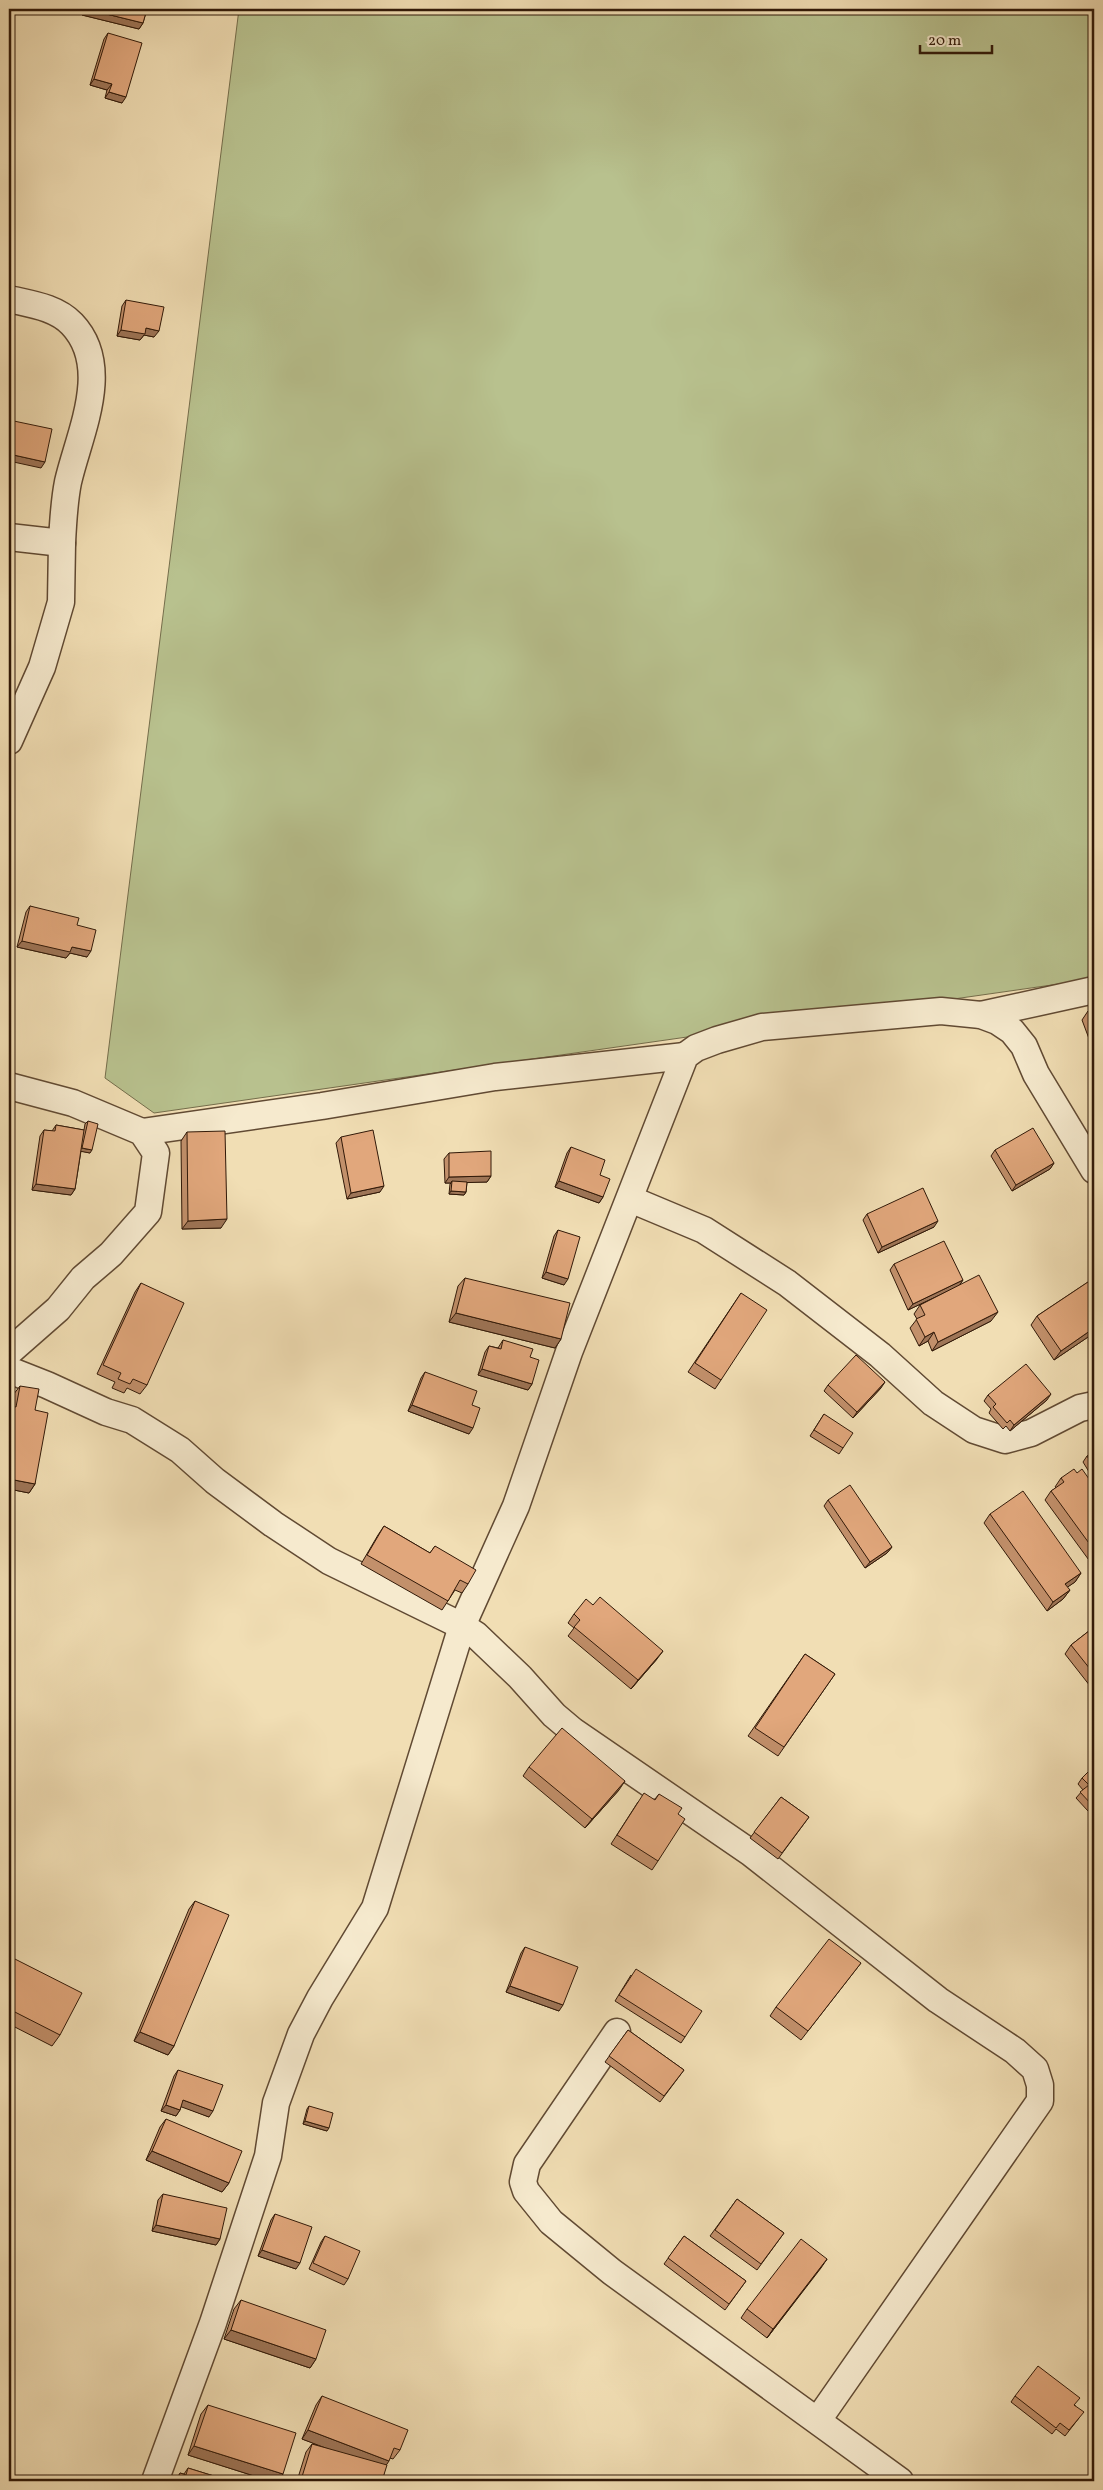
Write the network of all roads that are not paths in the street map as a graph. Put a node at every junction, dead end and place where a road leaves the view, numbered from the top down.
1 (9, 299) edge
2 (9, 537) edge
3 (62, 543) junction
4 (9, 741) edge
5 (1094, 990) edge
6 (980, 1015) junction
7 (685, 1056) junction
8 (9, 1086) edge
9 (142, 1132) junction
10 (1094, 1170) edge
11 (630, 1199) junction
12 (9, 1352) edge
13 (9, 1370) edge
14 (1094, 1405) edge
15 (462, 1626) junction
16 (617, 2032) dead end
17 (818, 2420) junction
18 (156, 2481) edge
19 (900, 2481) edge

1 - 3 street
2 - 3 street
3 - 4 street
5 - 6 street
6 - 7 street
6 - 10 street
7 - 9 street
7 - 11 street
8 - 9 street
9 - 12 street
11 - 14 street
11 - 15 street
13 - 15 street
15 - 17 street
15 - 18 street
16 - 17 street
17 - 19 street

